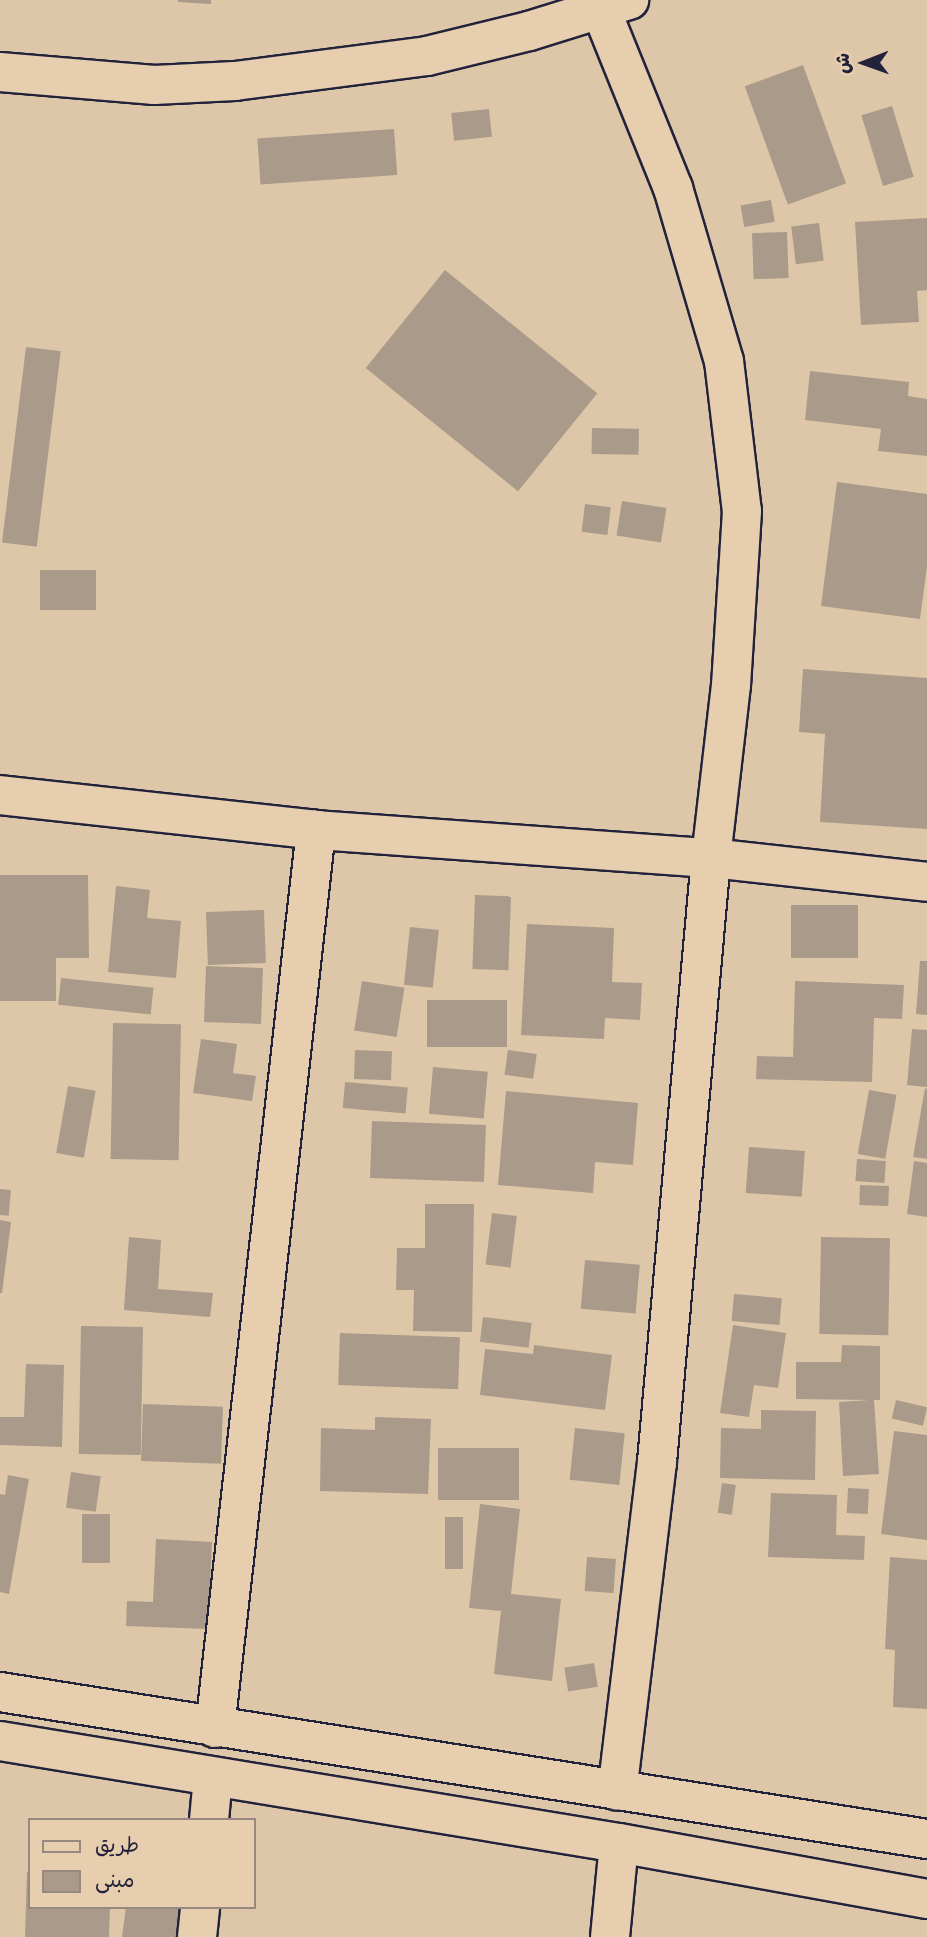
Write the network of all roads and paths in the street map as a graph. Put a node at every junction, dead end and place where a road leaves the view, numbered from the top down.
1 (609, 3) edge
2 (0, 72) edge
3 (0, 795) edge
4 (316, 830) junction
5 (711, 858) junction
6 (927, 882) edge
7 (0, 1692) edge
8 (215, 1728) junction
9 (0, 1741) edge
10 (213, 1777) junction
11 (617, 1791) junction
12 (209, 1818) edge
13 (927, 1839) edge
14 (619, 1843) junction
15 (927, 1899) edge
16 (200, 1909) edge
17 (197, 1937) edge
18 (610, 1937) edge

1 - 2 street
1 - 5 street
3 - 4 street
4 - 5 street
4 - 8 street
5 - 6 street
5 - 11 street
7 - 8 street
8 - 11 street
9 - 10 street
10 - 12 street
10 - 14 street
11 - 13 street
14 - 15 street
14 - 18 street
16 - 17 street

